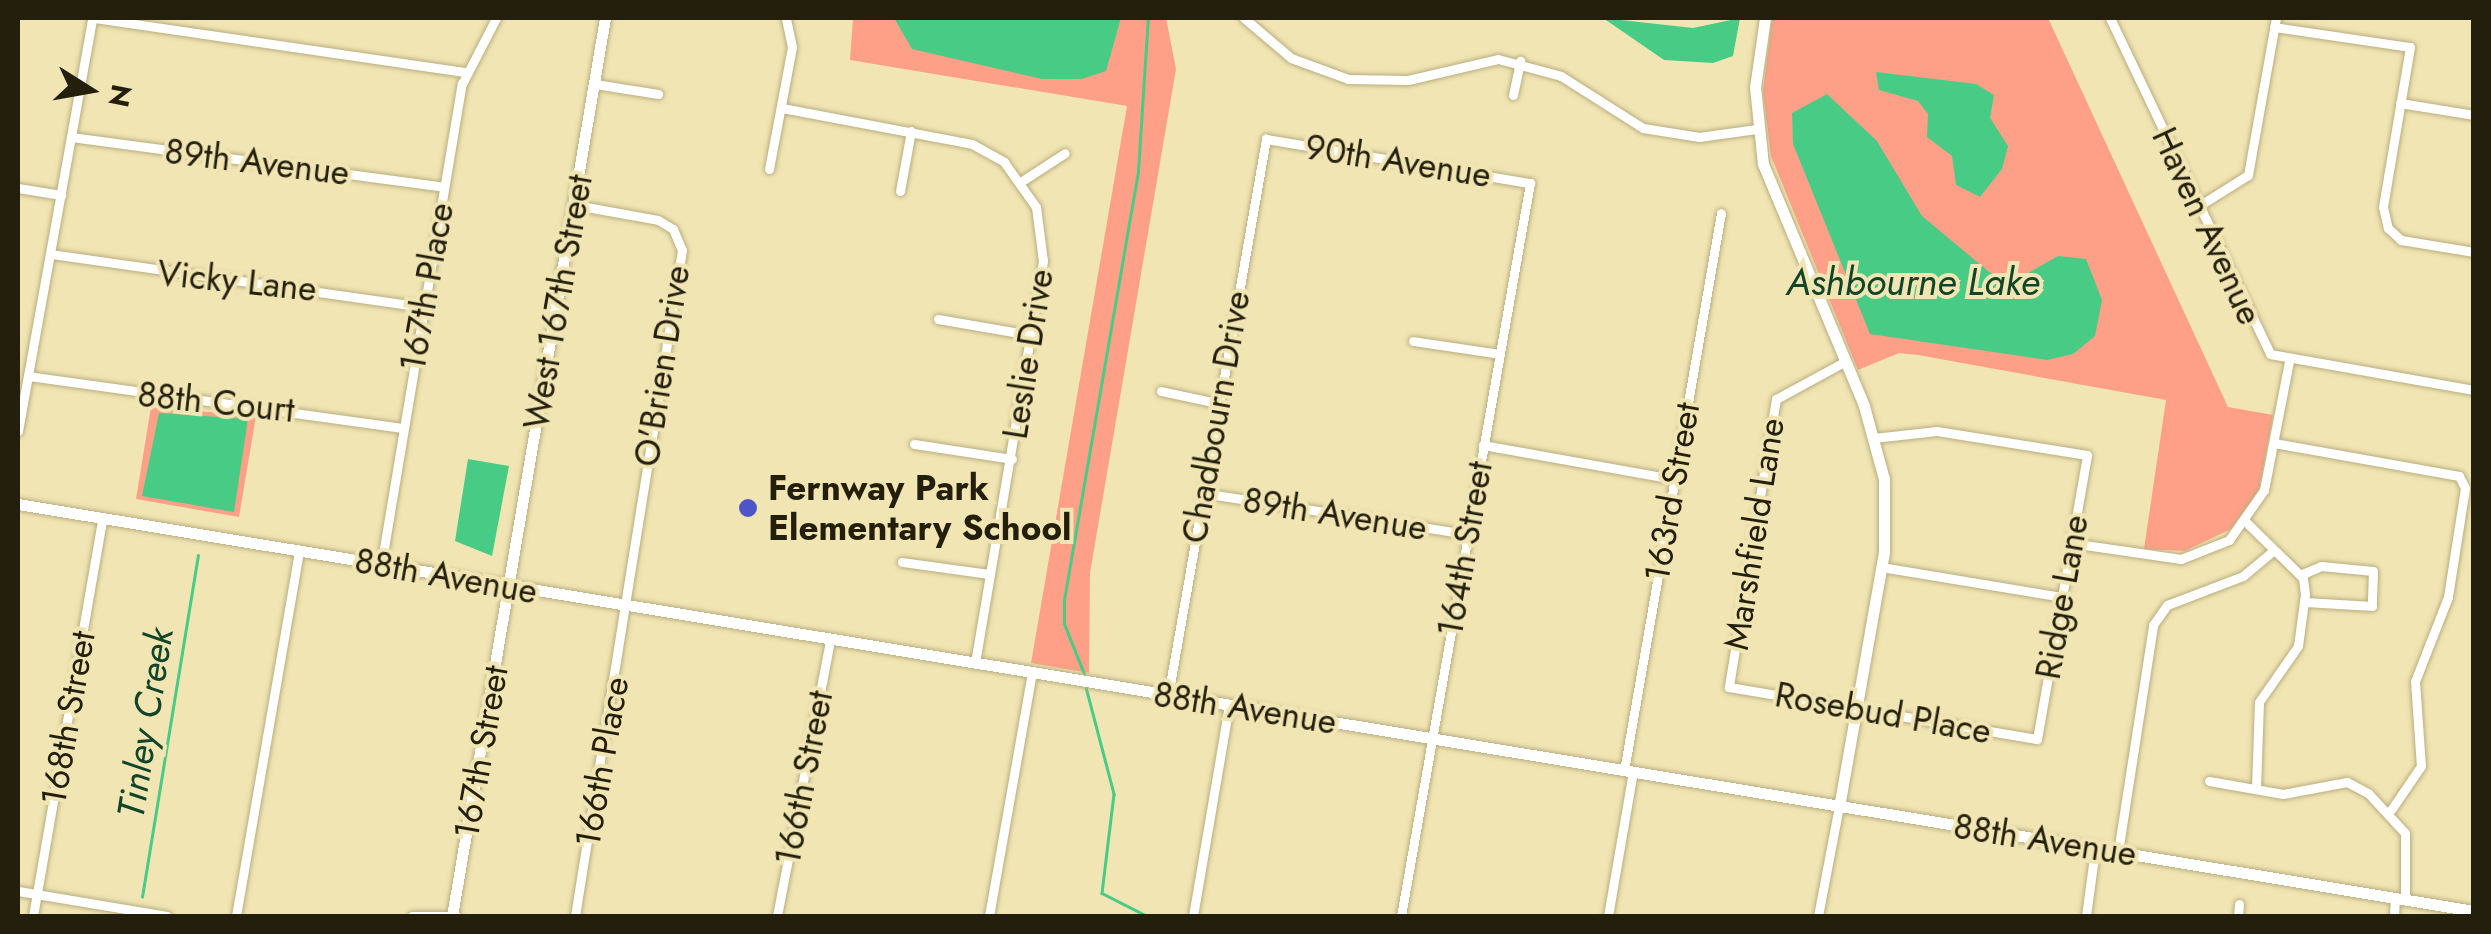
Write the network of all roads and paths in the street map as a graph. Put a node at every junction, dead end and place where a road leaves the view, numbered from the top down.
1 (93, 18) edge
2 (496, 18) edge
3 (605, 18) edge
4 (786, 18) edge
5 (1244, 18) edge
6 (1765, 18) edge
7 (2110, 18) edge
8 (2275, 22) edge
9 (1264, 40) junction
10 (1255, 51) dead end
11 (1520, 62) junction
12 (465, 72) junction
13 (595, 84) junction
14 (658, 94) dead end
15 (1513, 96) dead end
16 (2400, 103) junction
17 (782, 108) junction
18 (2474, 115) edge
19 (1756, 129) junction
20 (912, 132) junction
21 (71, 137) junction
22 (1266, 139) joint
23 (1065, 153) dead end
24 (769, 169) dead end
25 (1022, 181) junction
26 (1530, 182) joint
27 (444, 186) junction
28 (18, 188) edge
29 (900, 191) dead end
30 (60, 195) junction
31 (575, 204) junction
32 (2197, 208) junction
33 (1722, 213) dead end
34 (2474, 252) edge
35 (51, 254) junction
36 (424, 307) junction
37 (938, 319) dead end
38 (1031, 335) junction
39 (1413, 340) dead end
40 (1500, 354) junction
41 (2290, 361) junction
42 (1844, 362) junction
43 (28, 376) junction
44 (2474, 390) edge
45 (1162, 391) dead end
46 (1216, 403) junction
47 (403, 428) junction
48 (18, 431) edge
49 (1873, 438) junction
50 (2274, 442) junction
51 (914, 444) dead end
52 (1483, 445) junction
53 (1012, 459) junction
54 (1674, 479) junction
55 (1202, 493) junction
56 (18, 504) edge
57 (102, 519) junction
58 (2246, 522) junction
59 (1468, 534) junction
60 (2071, 543) junction
61 (300, 552) junction
62 (2272, 552) junction
63 (902, 562) dead end
64 (381, 566) junction
65 (1881, 567) junction
66 (988, 574) junction
67 (2300, 575) junction
68 (510, 587) junction
69 (2062, 597) junction
70 (2305, 602) junction
71 (626, 606) junction
72 (830, 640) junction
73 (975, 663) junction
74 (1032, 673) junction
75 (1729, 687) joint
76 (1168, 696) junction
77 (1229, 706) junction
78 (1857, 709) junction
79 (1432, 738) junction
80 (2038, 739) joint
81 (1629, 772) junction
82 (2209, 780) dead end
83 (2256, 788) junction
84 (1840, 806) junction
85 (2392, 810) junction
86 (2095, 848) junction
87 (2118, 852) junction
88 (18, 891) edge
89 (37, 894) junction
90 (2400, 899) junction
91 (2240, 904) dead end
92 (2474, 911) edge
93 (33, 916) edge
94 (167, 916) edge
95 (236, 916) edge
96 (412, 916) edge
97 (454, 916) edge
98 (575, 916) edge
99 (778, 916) edge
100 (989, 916) edge
101 (1193, 916) edge
102 (1401, 916) edge
103 (1608, 916) edge
104 (1818, 916) edge
105 (2086, 916) edge
106 (2238, 916) edge
107 (2394, 916) edge

1 - 12 street
1 - 21 street
2 - 12 street, 167th Place
3 - 13 street, West 167th Street
4 - 17 street
5 - 9 street
6 - 19 street
7 - 32 street, Haven Avenue
8 - 16 street
8 - 32 street
9 - 10 street
9 - 11 street
11 - 15 street
11 - 19 street
12 - 27 street, 167th Place
13 - 14 street
13 - 31 street, West 167th Street
16 - 18 street
16 - 34 street
17 - 20 street
17 - 24 street
19 - 42 street
20 - 25 street
20 - 29 street
21 - 27 street, 89th Avenue
21 - 30 street
22 - 26 street, 90th Avenue
22 - 46 street, Chadbourn Drive
23 - 25 street
25 - 38 street, Leslie Drive
26 - 40 street, 164th Street
27 - 36 street, 167th Place
28 - 30 street
30 - 35 street
31 - 68 street, West 167th Street
31 - 71 street, O'Brien Drive
32 - 41 street, Haven Avenue
33 - 54 street, 163rd Street
35 - 36 street, Vicky Lane
35 - 43 street
36 - 47 street, 167th Place
37 - 38 street
38 - 53 street, Leslie Drive
39 - 40 street
40 - 52 street, 164th Street
41 - 44 street, Haven Avenue
41 - 50 street
42 - 49 street
42 - 75 street, Marshfield Lane
43 - 47 street, 88th Court
43 - 48 street
45 - 46 street
46 - 55 street, Chadbourn Drive
47 - 64 street, 167th Place
49 - 60 street, Ridge Lane
49 - 65 street
50 - 58 street
50 - 85 street
51 - 53 street
52 - 54 street
52 - 59 street, 164th Street
53 - 66 street, Leslie Drive
54 - 81 street, 163rd Street
55 - 59 street, 89th Avenue
55 - 76 street, Chadbourn Drive
56 - 57 street, 88th Avenue
57 - 61 street, 88th Avenue
57 - 89 street, 168th Street
58 - 60 street
58 - 62 street
59 - 79 street, 164th Street
60 - 69 street, Ridge Lane
61 - 64 street, 88th Avenue
61 - 95 street
62 - 67 street
62 - 87 street
63 - 66 street
64 - 68 street, 88th Avenue
65 - 69 street
65 - 78 street
66 - 73 street, Leslie Drive
67 - 70 street
67 - 70 street
68 - 71 street, 88th Avenue
68 - 97 street, 167th Street
69 - 80 street, Ridge Lane
70 - 83 street
71 - 72 street, 88th Avenue
71 - 98 street, 166th Place
72 - 73 street, 88th Avenue
72 - 99 street, 166th Street
73 - 74 street, 88th Avenue
74 - 76 street, 88th Avenue
74 - 100 street
75 - 78 street, Rosebud Place
76 - 77 street, 88th Avenue
77 - 79 street, 88th Avenue
77 - 101 street
78 - 80 street, Rosebud Place
78 - 84 street
79 - 81 street, 88th Avenue
79 - 102 street, 164th Street
81 - 84 street, 88th Avenue
81 - 103 street, 163rd Street
82 - 83 street
83 - 85 street
84 - 86 street, 88th Avenue
84 - 104 street
85 - 90 street
86 - 87 street, 88th Avenue
86 - 105 street
87 - 90 street, 88th Avenue
88 - 89 street
89 - 93 street, 168th Street
89 - 94 street
90 - 92 street, 88th Avenue
90 - 107 street
91 - 106 street
96 - 97 street

